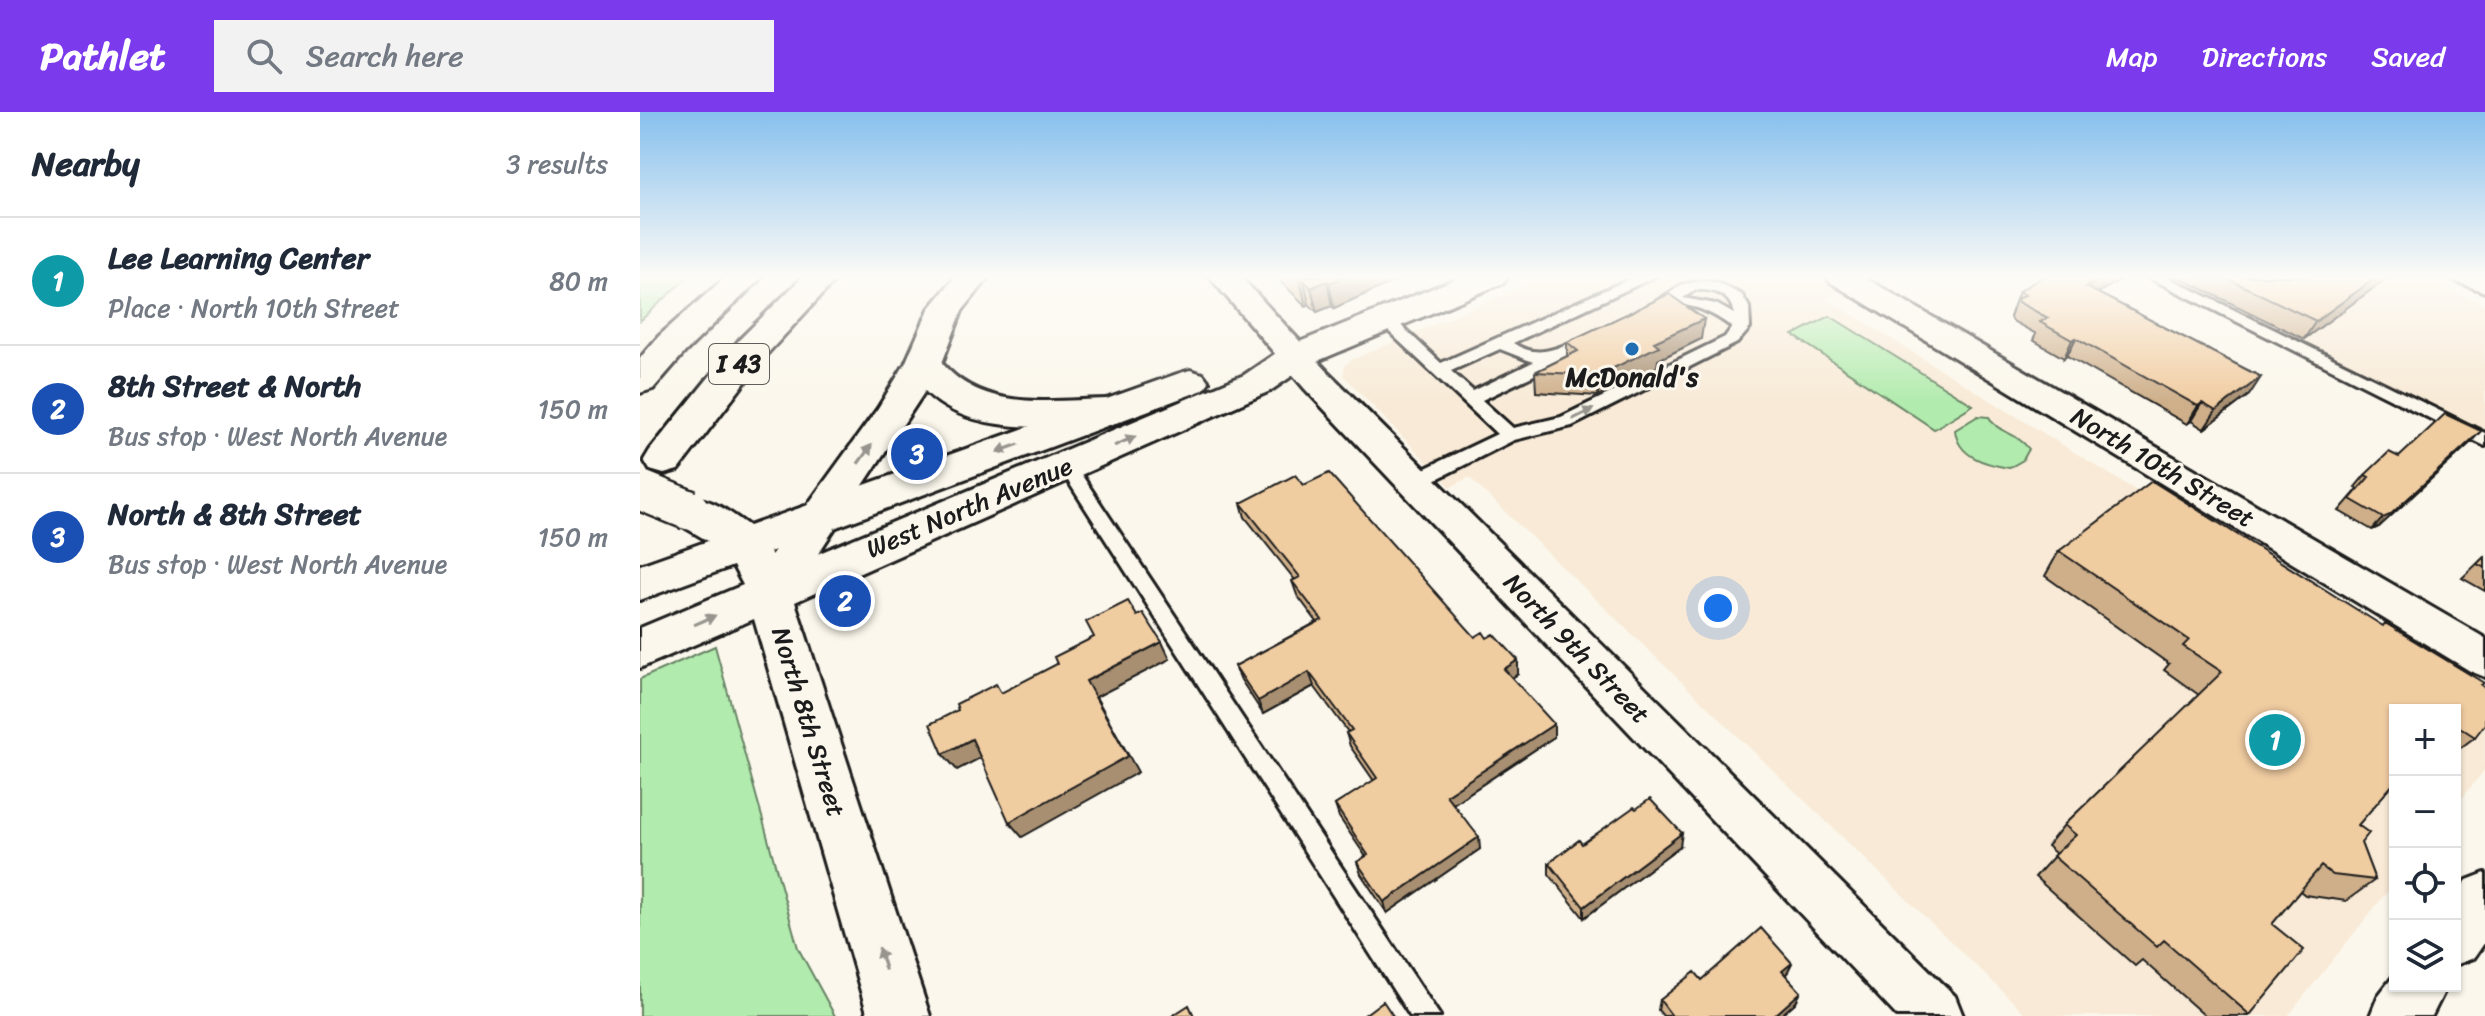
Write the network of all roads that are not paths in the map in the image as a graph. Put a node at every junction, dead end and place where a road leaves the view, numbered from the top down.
1 (700, 318) edge
2 (781, 318) edge
3 (942, 318) edge
4 (962, 318) edge
5 (1261, 318) edge
6 (1390, 318) edge
7 (1554, 318) edge
8 (1638, 318) edge
9 (1730, 318) edge
10 (1921, 318) edge
11 (2239, 318) edge
12 (1386, 320) junction
13 (1630, 322) edge
14 (1601, 336) edge
15 (1501, 342) junction
16 (926, 356) junction
17 (1559, 356) junction
18 (1295, 357) junction
19 (1439, 370) junction
20 (640, 381) edge
21 (1471, 399) junction
22 (1108, 412) junction
23 (1509, 435) junction
24 (2485, 440) edge
25 (1067, 466) junction
26 (652, 475) edge
27 (1414, 482) junction
28 (819, 517) junction
29 (744, 545) junction
30 (644, 582) edge
31 (769, 592) junction
32 (640, 649) edge
33 (2485, 659) edge
34 (2485, 898) edge
35 (2461, 931) edge
36 (2416, 992) edge
37 (899, 1016) edge
38 (1426, 1016) edge
39 (1935, 1016) edge
40 (2398, 1016) edge

1 - 20 main road, I 43
2 - 26 main road, I 43
3 - 16 main road
4 - 16 main road
5 - 18 street, North 9th Street
6 - 12 main road, West North Avenue
7 - 15 lane
8 -> 13 lane
23 -> 9 lane
10 - 33 street, North 10th Street
11 - 24 lane
12 - 18 main road, West North Avenue
12 - 19 lane
14 - 17 lane
15 - 17 lane
15 - 19 lane
16 - 22 main road
28 -> 16 main road
17 - 21 lane
18 - 22 main road, West North Avenue
25 -> 18 main road, West North Avenue
18 - 27 street, North 9th Street
19 - 21 lane
21 - 23 lane
22 -> 28 main road, West North Avenue
23 - 27 lane
25 - 31 main road, West North Avenue
25 - 38 lane
26 - 29 main road, North 8th Street, bridge
27 - 39 street, North 9th Street
28 - 29 main road, West North Avenue
28 - 31 main road
29 - 30 main road, West North Avenue
29 - 31 main road, North 8th Street
32 -> 31 main road, West North Avenue
37 -> 31 main road, North 8th Street
34 - 35 street
36 - 40 street

